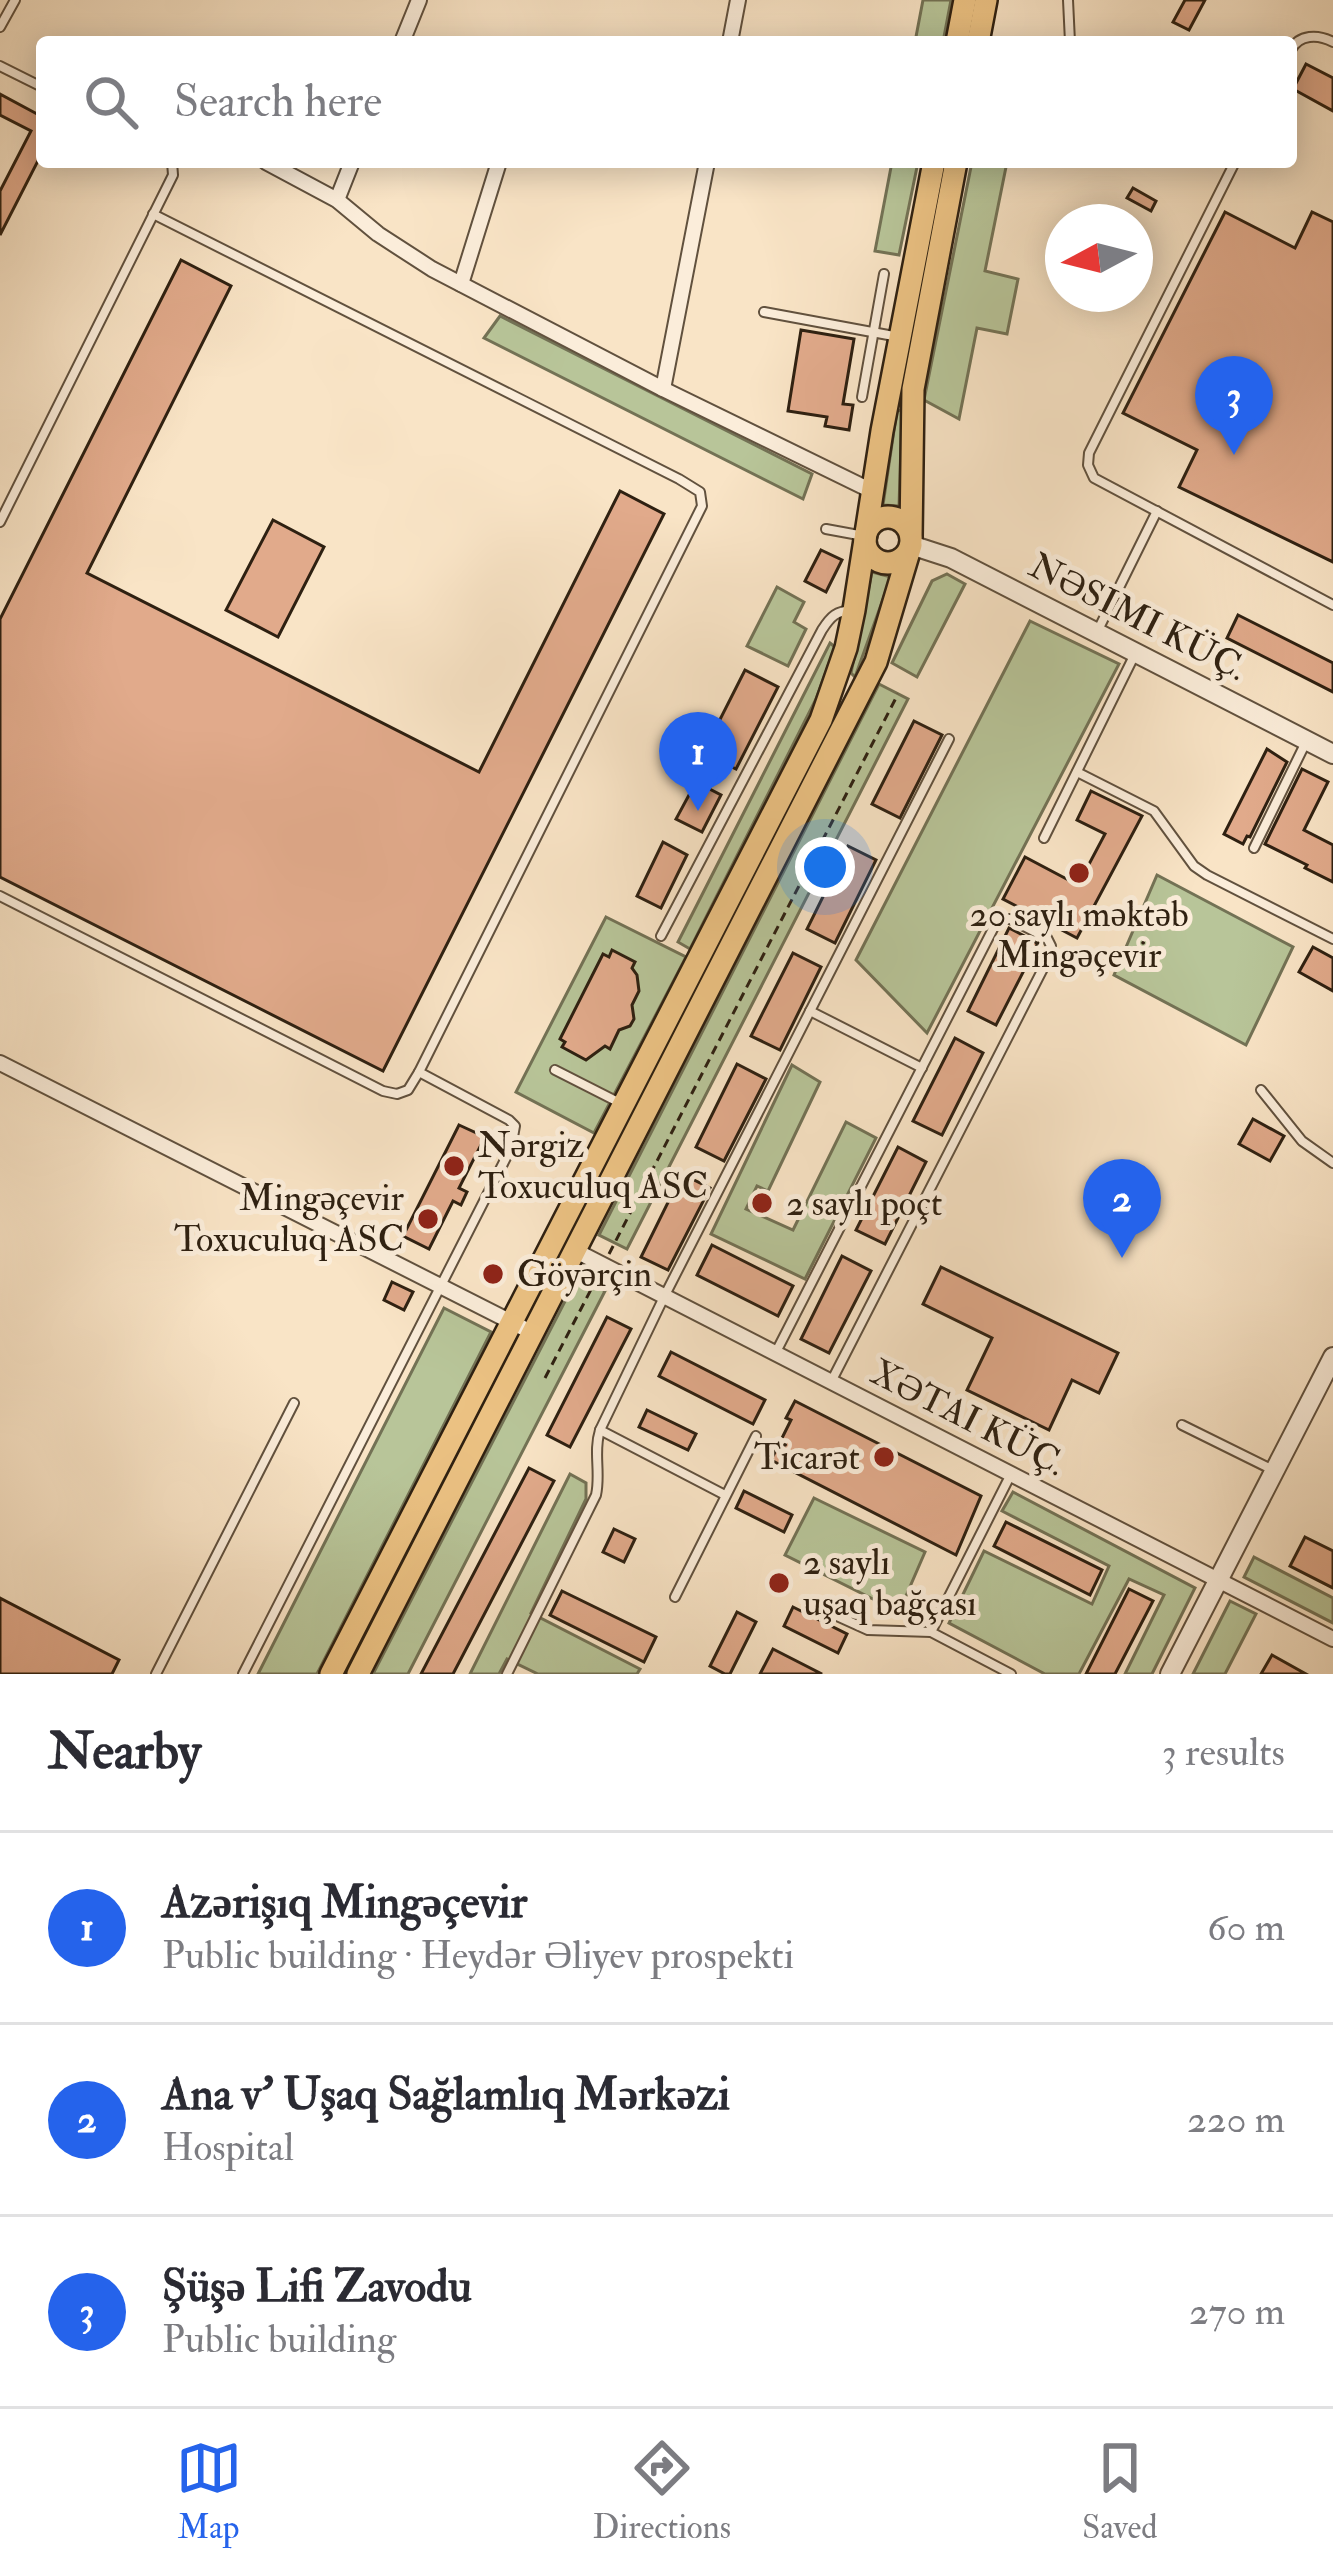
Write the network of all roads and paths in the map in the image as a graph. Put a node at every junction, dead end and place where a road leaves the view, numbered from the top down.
1 (15, 0) edge
2 (419, 0) edge
3 (738, 0) edge
4 (965, 0) edge
5 (986, 0) edge
6 (1068, 0) edge
7 (0, 27) edge
8 (404, 36) edge
9 (731, 36) edge
10 (958, 36) edge
11 (979, 36) edge
12 (1070, 36) edge
13 (1297, 42) edge
14 (1333, 42) edge
15 (0, 66) edge
16 (36, 84) edge
17 (172, 168) edge
18 (277, 168) edge
19 (350, 168) edge
20 (497, 168) edge
21 (706, 168) edge
22 (933, 168) edge
23 (955, 168) edge
24 (1232, 168) edge
25 (337, 200) junction
26 (153, 214) junction
27 (884, 274) dead end
28 (461, 284) junction
29 (764, 312) dead end
30 (874, 332) junction
31 (901, 337) junction
32 (663, 389) junction
33 (862, 397) dead end
34 (872, 491) junction
35 (1157, 511) junction
36 (0, 522) edge
37 (826, 530) dead end
38 (865, 536) junction
39 (911, 541) junction
40 (1333, 604) edge
41 (854, 610) junction
42 (1097, 633) junction
43 (1136, 653) junction
44 (898, 694) dead end
45 (949, 739) dead end
46 (1306, 741) junction
47 (1333, 754) edge
48 (1077, 772) junction
49 (1044, 838) dead end
50 (1254, 848) dead end
51 (0, 896) edge
52 (661, 936) dead end
53 (1333, 939) edge
54 (810, 1011) junction
55 (0, 1063) edge
56 (922, 1068) junction
57 (555, 1070) dead end
58 (419, 1072) junction
59 (1261, 1090) dead end
60 (623, 1105) junction
61 (1333, 1163) edge
62 (576, 1251) junction
63 (441, 1287) junction
64 (664, 1297) junction
65 (512, 1322) junction
66 (532, 1333) junction
67 (776, 1353) junction
68 (1333, 1357) edge
69 (545, 1378) dead end
70 (831, 1382) junction
71 (294, 1403) dead end
72 (1182, 1425) dead end
73 (600, 1430) junction
74 (756, 1436) dead end
75 (1275, 1471) junction
76 (1012, 1473) junction
77 (725, 1495) junction
78 (1218, 1580) junction
79 (675, 1597) dead end
80 (815, 1606) dead end
81 (931, 1632) junction
82 (1333, 1639) edge
83 (994, 1670) edge
84 (156, 1674) edge
85 (243, 1674) edge
86 (331, 1674) edge
87 (358, 1674) edge
88 (507, 1674) edge
89 (1011, 1674) edge
90 (1170, 1674) edge

1 - 7 lane
2 - 8 street
3 - 9 street
4 - 10 main road
5 - 11 main road
6 - 12 lane
13 - 14 lane
15 - 16 lane
17 - 26 lane
18 - 25 street
19 - 25 street
20 - 28 street
21 - 32 street
22 - 31 main road
23 - 39 main road
24 - 35 lane
25 - 28 street
26 - 36 lane
26 - 58 lane
27 - 30 lane
28 - 32 street
29 - 30 lane
30 - 31 lane
30 - 33 lane
31 - 34 main road
32 - 34 street
34 - 38 main road
35 - 40 lane
35 - 42 lane
37 - 38 lane
38 - 39 main road
38 - 39 main road
38 - 41 main road
39 - 42 street, NƏSIMI KÜÇ.
39 - 62 main road
41 - 52 lane
41 - 60 main road
42 - 43 street, NƏSIMI KÜÇ.
43 - 46 street, NƏSIMI KÜÇ.
43 - 48 lane
44 - 69 path
45 - 54 lane
46 - 47 street, NƏSIMI KÜÇ.
46 - 50 lane
48 - 49 lane
48 - 53 lane
51 - 58 lane
54 - 56 lane
54 - 64 lane
55 - 63 street
56 - 67 lane
56 - 70 lane
57 - 60 lane
58 - 63 lane
59 - 61 lane
60 - 65 main road
62 - 64 street, XƏTAI KÜÇ.
62 - 66 main road
63 - 65 street
63 - 85 lane
64 - 67 street, XƏTAI KÜÇ.
64 - 73 lane
65 - 66 street
65 - 86 main road
66 - 87 main road
67 - 70 street, XƏTAI KÜÇ.
68 - 75 street
70 - 76 street, XƏTAI KÜÇ.
71 - 84 lane
72 - 75 lane
73 - 77 lane
73 - 88 lane
74 - 77 lane
75 - 78 street
76 - 78 street, XƏTAI KÜÇ.
76 - 81 lane
77 - 79 lane
78 - 82 street, XƏTAI KÜÇ.
78 - 90 street
80 - 81 lane
81 - 83 lane
83 - 89 lane

